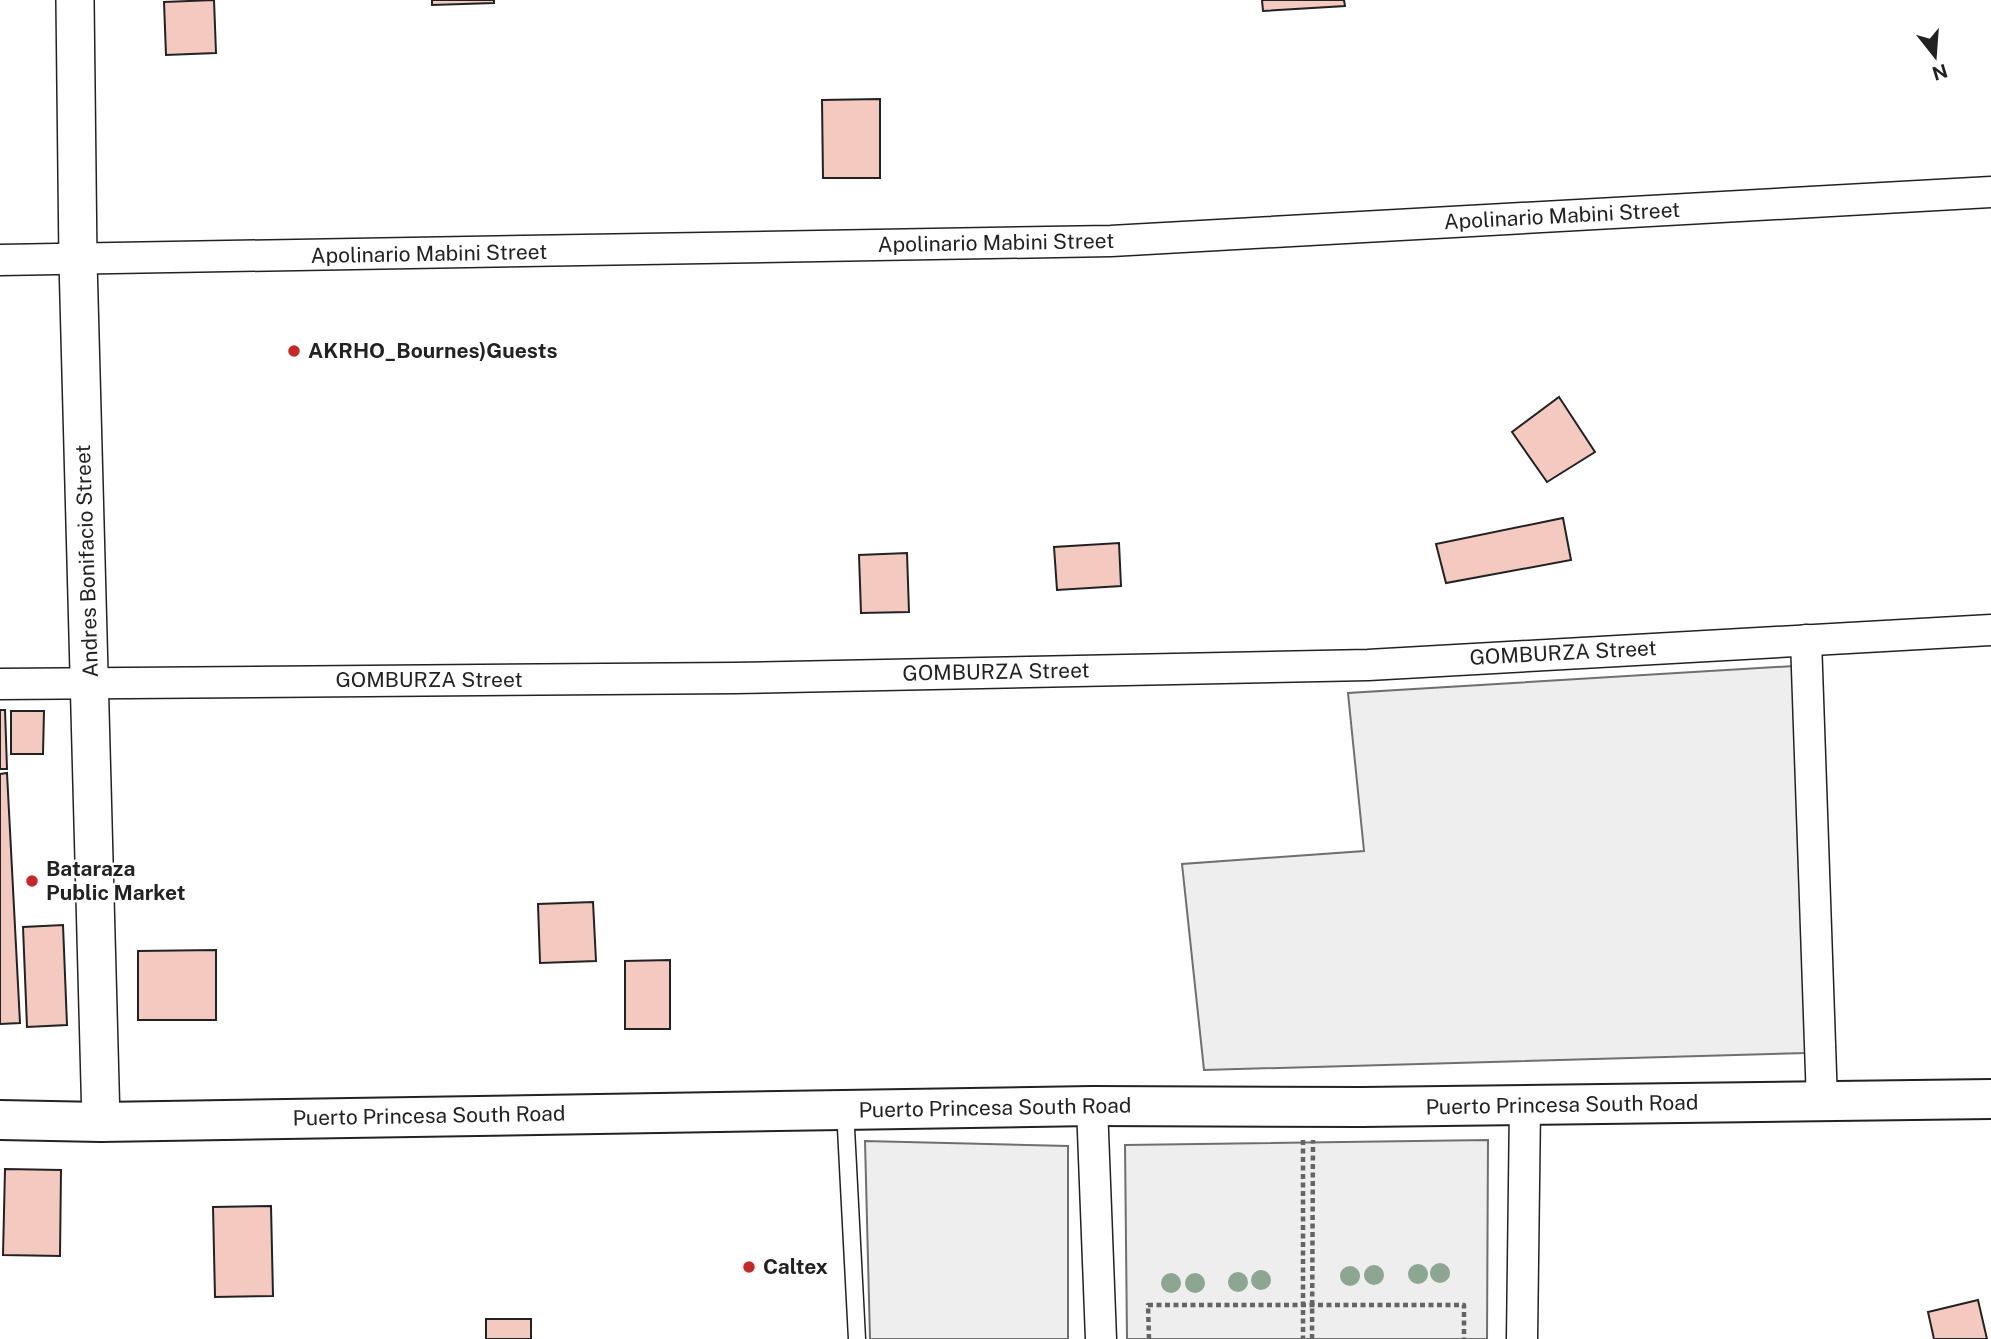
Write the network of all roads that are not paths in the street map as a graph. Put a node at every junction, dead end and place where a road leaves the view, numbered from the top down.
1 (75, 0) edge
2 (1991, 192) edge
3 (0, 260) edge
4 (78, 261) junction
5 (1991, 630) edge
6 (1806, 640) junction
7 (90, 682) junction
8 (0, 684) edge
9 (1991, 1099) edge
10 (1822, 1102) junction
11 (1525, 1105) junction
12 (1093, 1106) junction
13 (845, 1109) junction
14 (0, 1120) edge
15 (101, 1122) junction
16 (857, 1339) edge
17 (1101, 1339) edge
18 (1522, 1339) edge

1 - 4 street, Andres Bonifacio Street
2 - 4 street, Apolinario Mabini Street
3 - 4 street, Apolinario Mabini Street
4 - 7 street, Andres Bonifacio Street
5 - 6 street, GOMBURZA Street
6 - 7 street, GOMBURZA Street
6 - 10 street
7 - 8 street, GOMBURZA Street
7 - 15 street, Andres Bonifacio Street
9 - 10 main road, Puerto Princesa South Road
10 - 11 main road, Puerto Princesa South Road
11 - 12 main road, Puerto Princesa South Road
11 - 18 street
12 - 13 main road, Puerto Princesa South Road
12 - 17 street
13 - 15 main road, Puerto Princesa South Road
13 - 16 lane
14 - 15 main road, Puerto Princesa South Road

